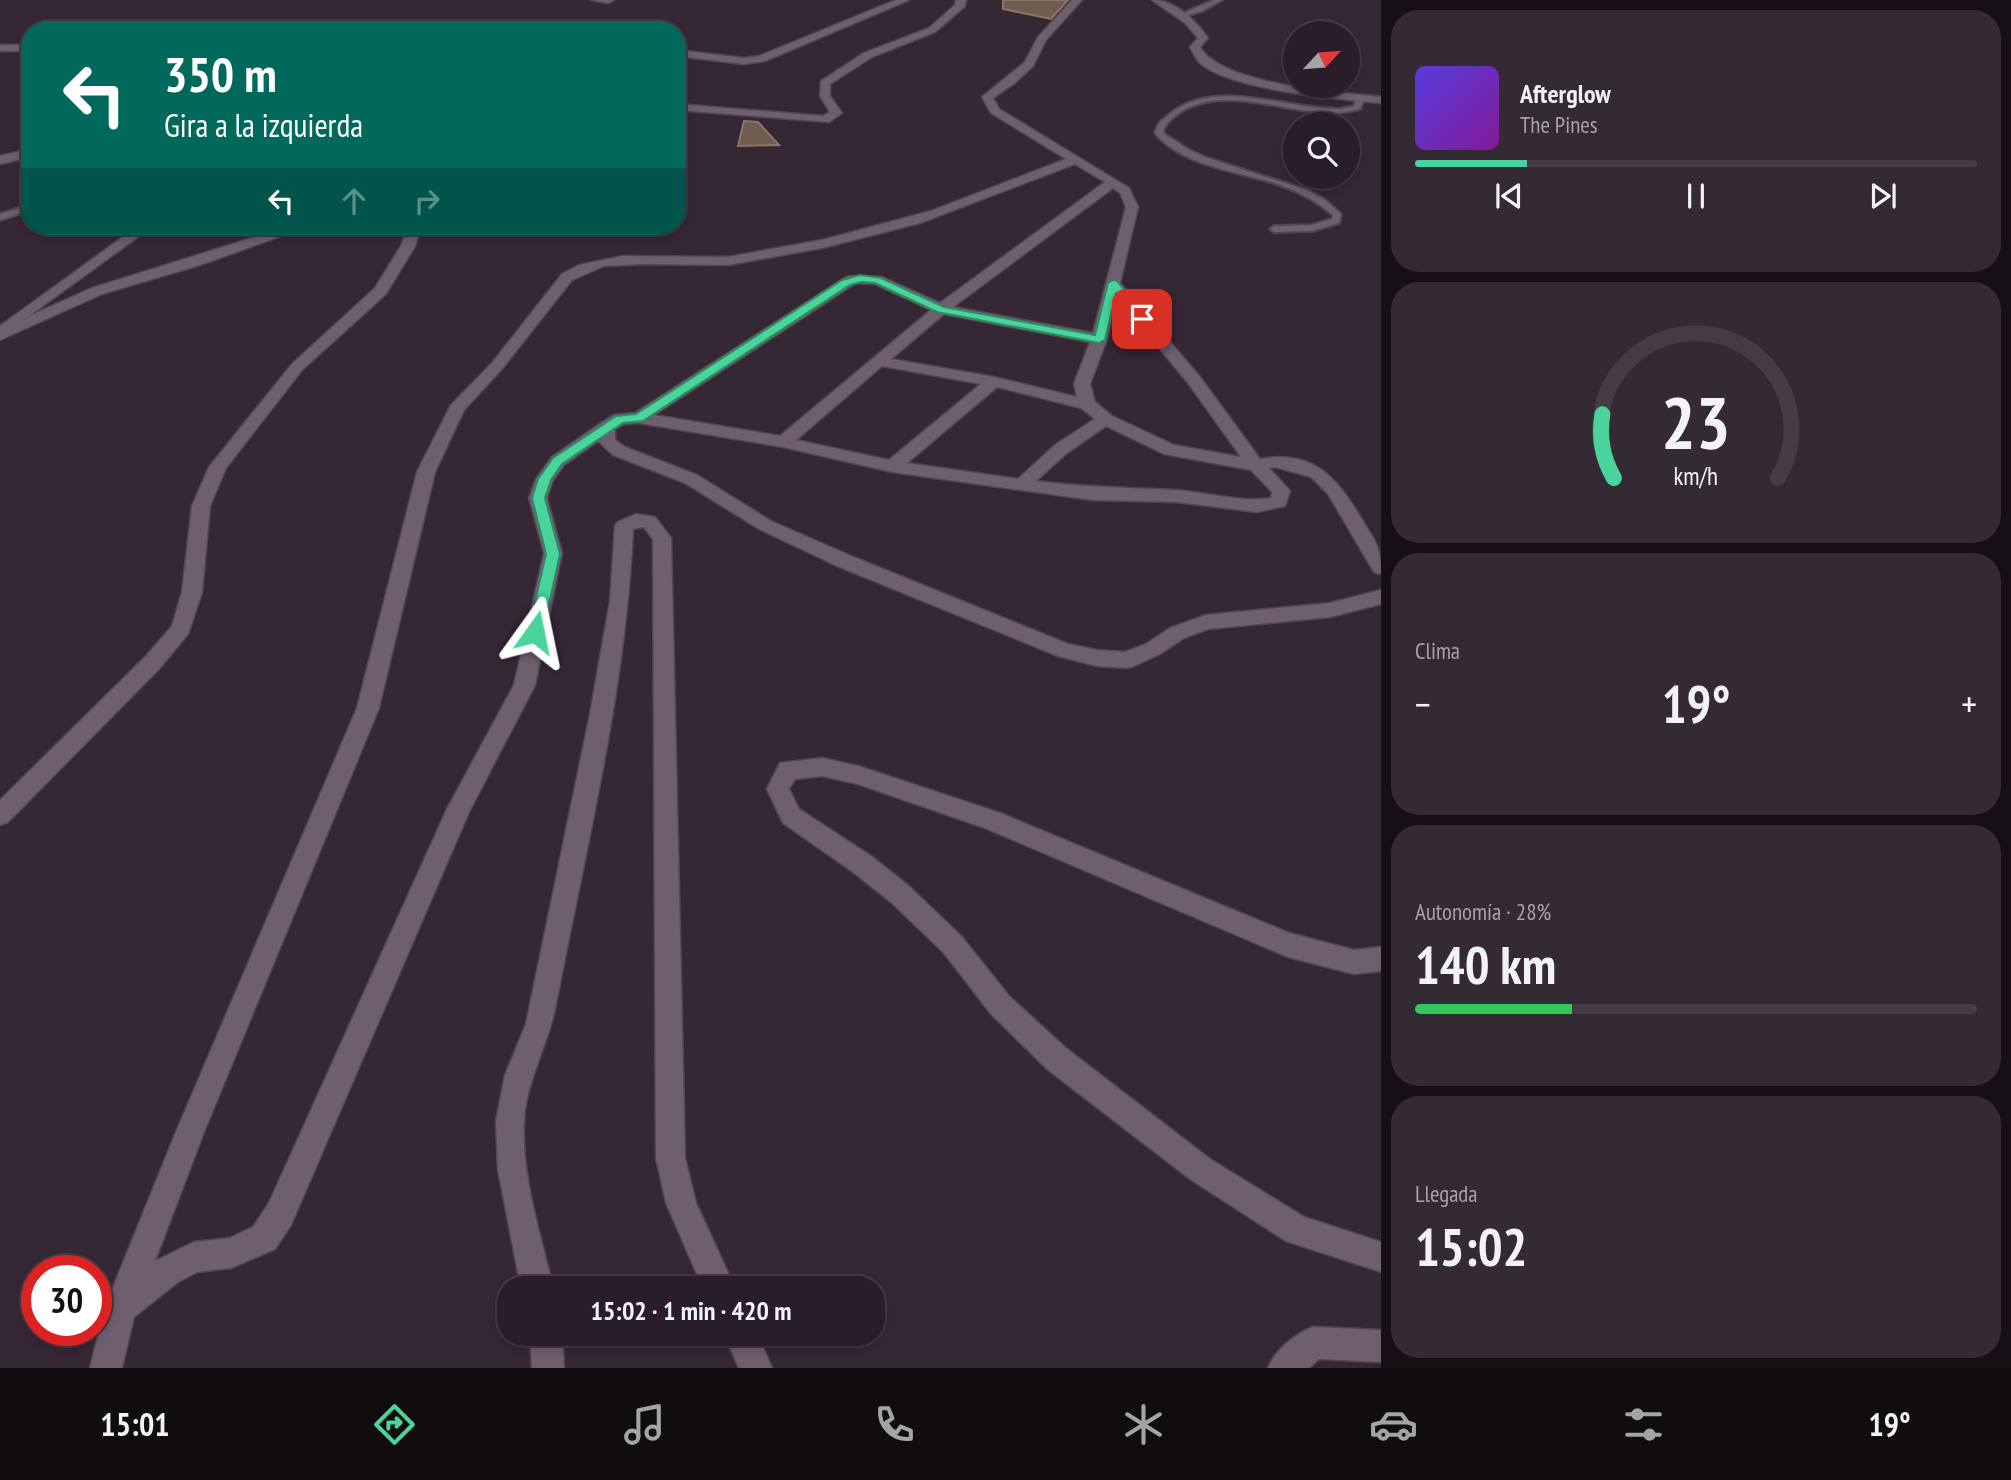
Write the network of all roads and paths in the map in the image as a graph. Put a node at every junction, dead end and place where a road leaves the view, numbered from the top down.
1 (597, 0) edge
2 (609, 0) edge
3 (904, 0) edge
4 (961, 0) edge
5 (1077, 0) edge
6 (1157, 0) edge
7 (1219, 0) edge
8 (1182, 15) junction
9 (0, 48) edge
10 (21, 48) edge
11 (686, 54) edge
12 (1361, 97) junction
13 (1381, 100) edge
14 (686, 108) edge
15 (21, 155) edge
16 (0, 160) edge
17 (1075, 160) junction
18 (1113, 182) junction
19 (21, 210) edge
20 (0, 217) edge
21 (1274, 229) dead end
22 (133, 235) edge
23 (275, 235) edge
24 (411, 235) edge
25 (1113, 283) junction
26 (941, 309) junction
27 (0, 334) edge
28 (1099, 340) junction
29 (878, 360) junction
30 (994, 382) junction
31 (1087, 404) junction
32 (639, 418) junction
33 (1106, 420) junction
34 (607, 427) junction
35 (783, 442) junction
36 (1256, 465) junction
37 (892, 466) junction
38 (1022, 485) junction
39 (1381, 567) edge
40 (1381, 597) edge
41 (0, 815) edge
42 (1381, 958) edge
43 (1381, 1257) edge
44 (535, 1276) edge
45 (713, 1276) edge
46 (121, 1307) junction
47 (546, 1346) edge
48 (746, 1346) edge
49 (1381, 1346) edge
50 (106, 1368) edge
51 (548, 1368) edge
52 (756, 1368) edge
53 (1284, 1368) edge

1 - 2 street
3 - 11 street
4 - 14 street
5 - 17 street
6 - 8 street
7 - 8 lane
8 - 12 street
9 - 10 street
12 - 13 street
12 - 21 lane
15 - 16 street
17 - 18 street
17 - 46 street
18 - 25 street
18 - 26 street
19 - 20 lane
22 - 27 street
23 - 27 street
24 - 41 street
25 - 28 street
25 - 36 street
26 - 28 street
26 - 29 street
26 - 32 street
28 - 31 street
29 - 30 street
29 - 35 street
30 - 31 street
30 - 37 street
31 - 33 street
32 - 34 street
32 - 35 street
33 - 36 street
33 - 38 street
34 - 40 street
34 - 46 street
35 - 37 street
36 - 38 street
36 - 39 street
37 - 38 street
42 - 43 street
44 - 45 street
46 - 50 street
47 - 51 street
48 - 52 street
49 - 53 street

